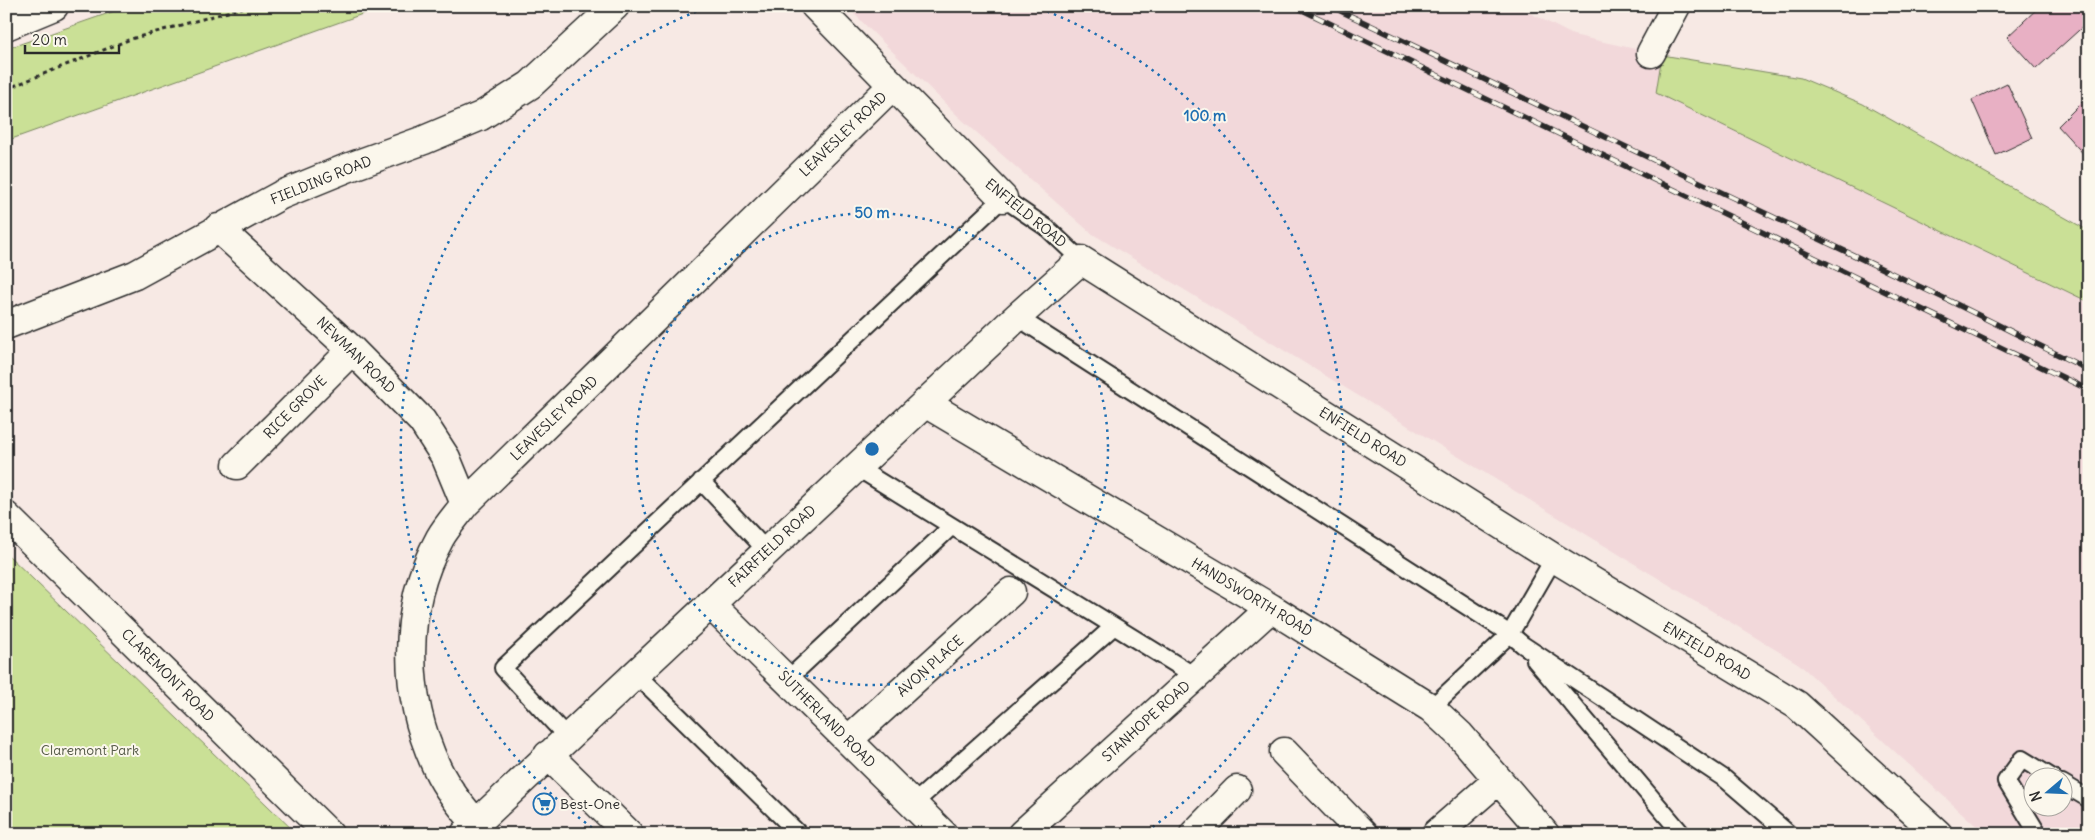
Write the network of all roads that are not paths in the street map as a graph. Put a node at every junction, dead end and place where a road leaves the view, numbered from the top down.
1 (54, 6) edge
2 (615, 6) edge
3 (815, 6) edge
4 (1676, 6) edge
5 (6, 26) edge
6 (1651, 53) dead end
7 (892, 86) junction
8 (1003, 198) junction
9 (218, 228) junction
10 (1081, 260) junction
11 (1016, 317) junction
12 (6, 326) edge
13 (352, 350) junction
14 (925, 403) junction
15 (237, 465) dead end
16 (856, 468) junction
17 (701, 482) junction
18 (465, 504) junction
19 (6, 516) edge
20 (951, 527) junction
21 (767, 551) junction
22 (1554, 558) junction
23 (1011, 592) dead end
24 (710, 604) junction
25 (1271, 608) junction
26 (1113, 628) junction
27 (1510, 634) junction
28 (1523, 645) junction
29 (636, 673) junction
30 (1195, 676) junction
31 (787, 680) junction
32 (1431, 708) junction
33 (848, 740) junction
34 (558, 746) junction
35 (1284, 752) dead end
36 (2037, 768) edge
37 (1498, 780) junction
38 (2072, 789) edge
39 (1237, 790) dead end
40 (2089, 799) edge
41 (913, 804) junction
42 (2022, 808) edge
43 (2028, 818) edge
44 (476, 830) edge
45 (329, 834) edge
46 (629, 834) edge
47 (799, 834) edge
48 (943, 834) edge
49 (1022, 834) edge
50 (1194, 834) edge
51 (1363, 834) edge
52 (1436, 834) edge
53 (1545, 834) edge
54 (1682, 834) edge
55 (1789, 834) edge
56 (1938, 834) edge
57 (2038, 834) edge

1 - 5 street
2 - 9 street, FIELDING ROAD
3 - 7 street, ENFIELD ROAD
4 - 6 street
7 - 8 street, ENFIELD ROAD
7 - 18 street, LEAVESLEY ROAD
8 - 10 lane, ENFIELD ROAD
8 - 17 lane
9 - 12 street, FIELDING ROAD
9 - 13 street, NEWMAN ROAD
10 - 11 street, FAIRFIELD ROAD
10 - 22 street, ENFIELD ROAD
11 - 14 street, FAIRFIELD ROAD
11 - 27 lane
13 - 15 street, RICE GROVE
13 - 18 street, NEWMAN ROAD
14 - 16 street, FAIRFIELD ROAD
14 - 25 street, HANDSWORTH ROAD
16 - 20 lane
16 - 21 street, FAIRFIELD ROAD
17 - 21 lane
17 - 34 lane
18 - 44 street, LEAVESLEY ROAD
19 - 45 street, CLAREMONT ROAD
20 - 26 lane
20 - 31 lane
21 - 24 street, FAIRFIELD ROAD
22 - 27 lane
22 - 56 street, ENFIELD ROAD
23 - 33 street, AVON PLACE
24 - 29 street, FAIRFIELD ROAD
24 - 31 street, SUTHERLAND ROAD
25 - 30 street, STANHOPE ROAD
25 - 32 street, HANDSWORTH ROAD
26 - 30 lane
26 - 41 lane
27 - 28 lane
27 - 32 lane
28 - 54 lane
28 - 55 lane
29 - 34 street, FAIRFIELD ROAD
29 - 47 lane
30 - 49 street, STANHOPE ROAD
31 - 33 street, SUTHERLAND ROAD
32 - 37 street, HANDSWORTH ROAD
33 - 41 street, SUTHERLAND ROAD
34 - 44 street, FAIRFIELD ROAD
34 - 46 street
35 - 51 street
36 - 42 lane
37 - 52 street
37 - 53 street, HANDSWORTH ROAD
38 - 40 lane
39 - 50 street
41 - 48 street, SUTHERLAND ROAD
43 - 57 lane

